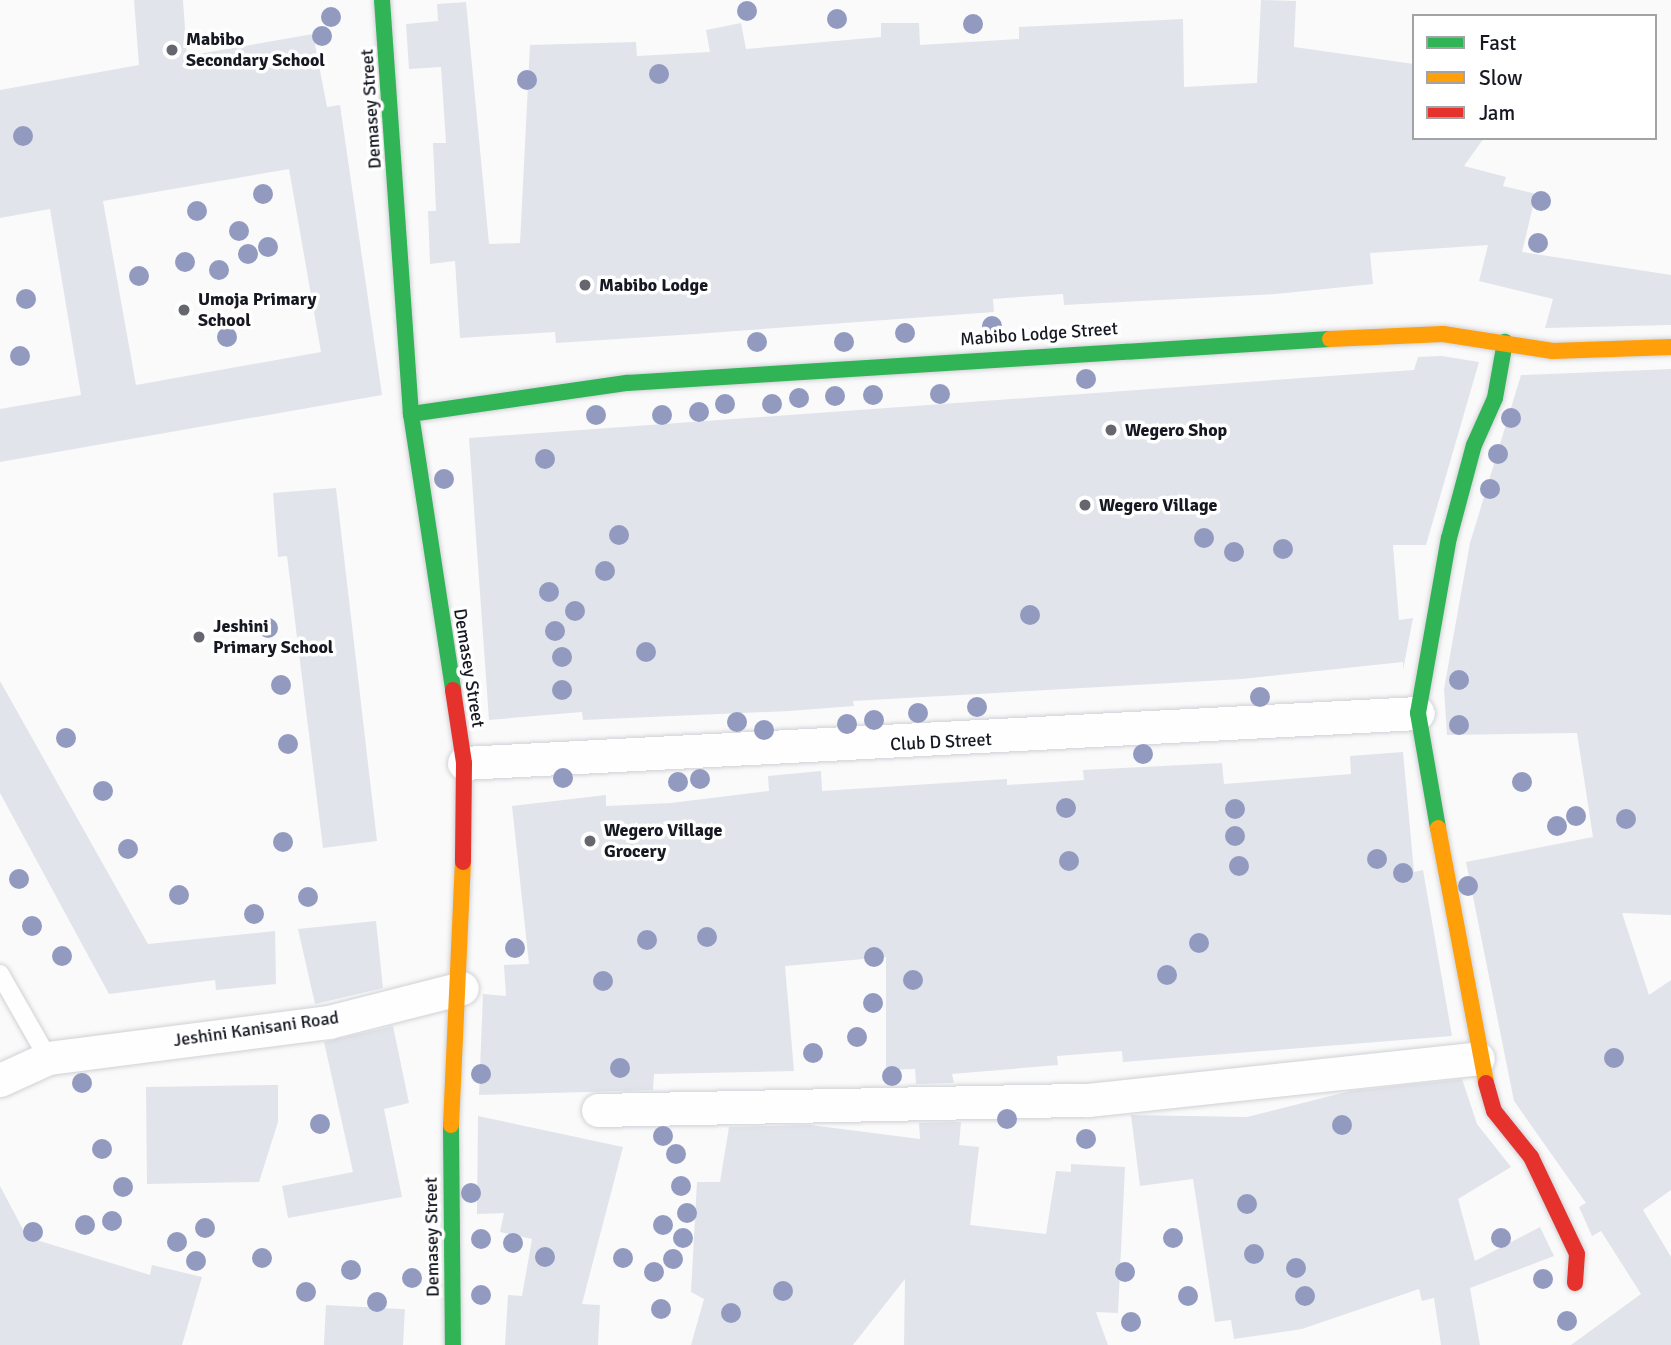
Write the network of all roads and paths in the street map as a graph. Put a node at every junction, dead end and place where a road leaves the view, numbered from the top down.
1 (383, 0) edge
2 (1505, 342) junction
3 (1671, 347) edge
4 (411, 414) junction
5 (1418, 713) junction
6 (464, 763) junction
7 (0, 974) edge
8 (462, 988) junction
9 (1478, 1058) junction
10 (48, 1059) junction
11 (0, 1080) edge
12 (598, 1110) dead end
13 (1575, 1283) dead end
14 (453, 1345) edge

1 - 4 street, Demasey Street
2 - 3 street, Mabibo Lodge Street
2 - 4 street, Mabibo Lodge Street
2 - 5 street
4 - 6 street, Demasey Street
5 - 6 street, Club D Street
5 - 9 street
6 - 8 street, Demasey Street
7 - 10 lane
8 - 10 street, Jeshini Kanisani Road
8 - 14 street, Demasey Street
9 - 12 street
9 - 13 street
10 - 11 street, Jeshini Kanisani Road

